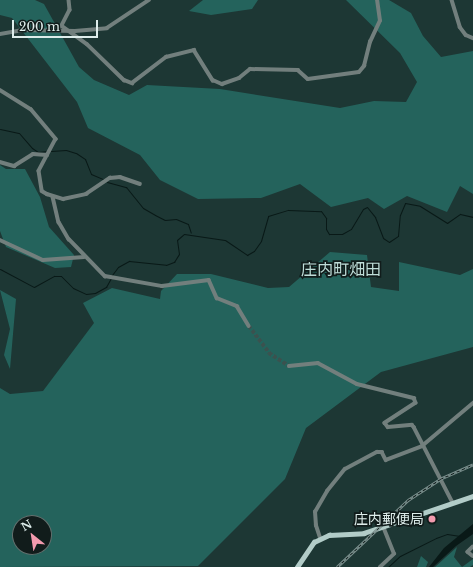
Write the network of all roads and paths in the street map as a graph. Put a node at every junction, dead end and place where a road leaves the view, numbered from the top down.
1 (69, 0) edge
2 (149, 0) edge
3 (377, 0) edge
4 (452, 0) edge
5 (66, 30) junction
6 (0, 34) edge
7 (473, 38) edge
8 (0, 90) edge
9 (47, 155) junction
10 (0, 162) edge
11 (140, 184) dead end
12 (54, 197) junction
13 (0, 240) edge
14 (84, 257) junction
15 (249, 326) tunnel mouth
16 (289, 366) tunnel mouth
17 (473, 404) edge
18 (422, 442) junction
19 (473, 496) edge
20 (453, 503) junction
21 (383, 527) junction
22 (320, 538) junction
23 (473, 547) edge
24 (473, 556) edge
25 (297, 567) edge
26 (380, 567) edge

1 - 5 street
2 - 5 street
3 - 5 street
4 - 7 street
5 - 6 street
8 - 9 street
9 - 10 street
9 - 12 street
11 - 12 street
12 - 14 street
13 - 14 street
14 - 15 street
16 - 18 street
17 - 18 street
18 - 20 street
18 - 22 street
19 - 20 main road
20 - 21 main road
21 - 22 main road
21 - 26 street
22 - 25 main road
23 - 24 street

